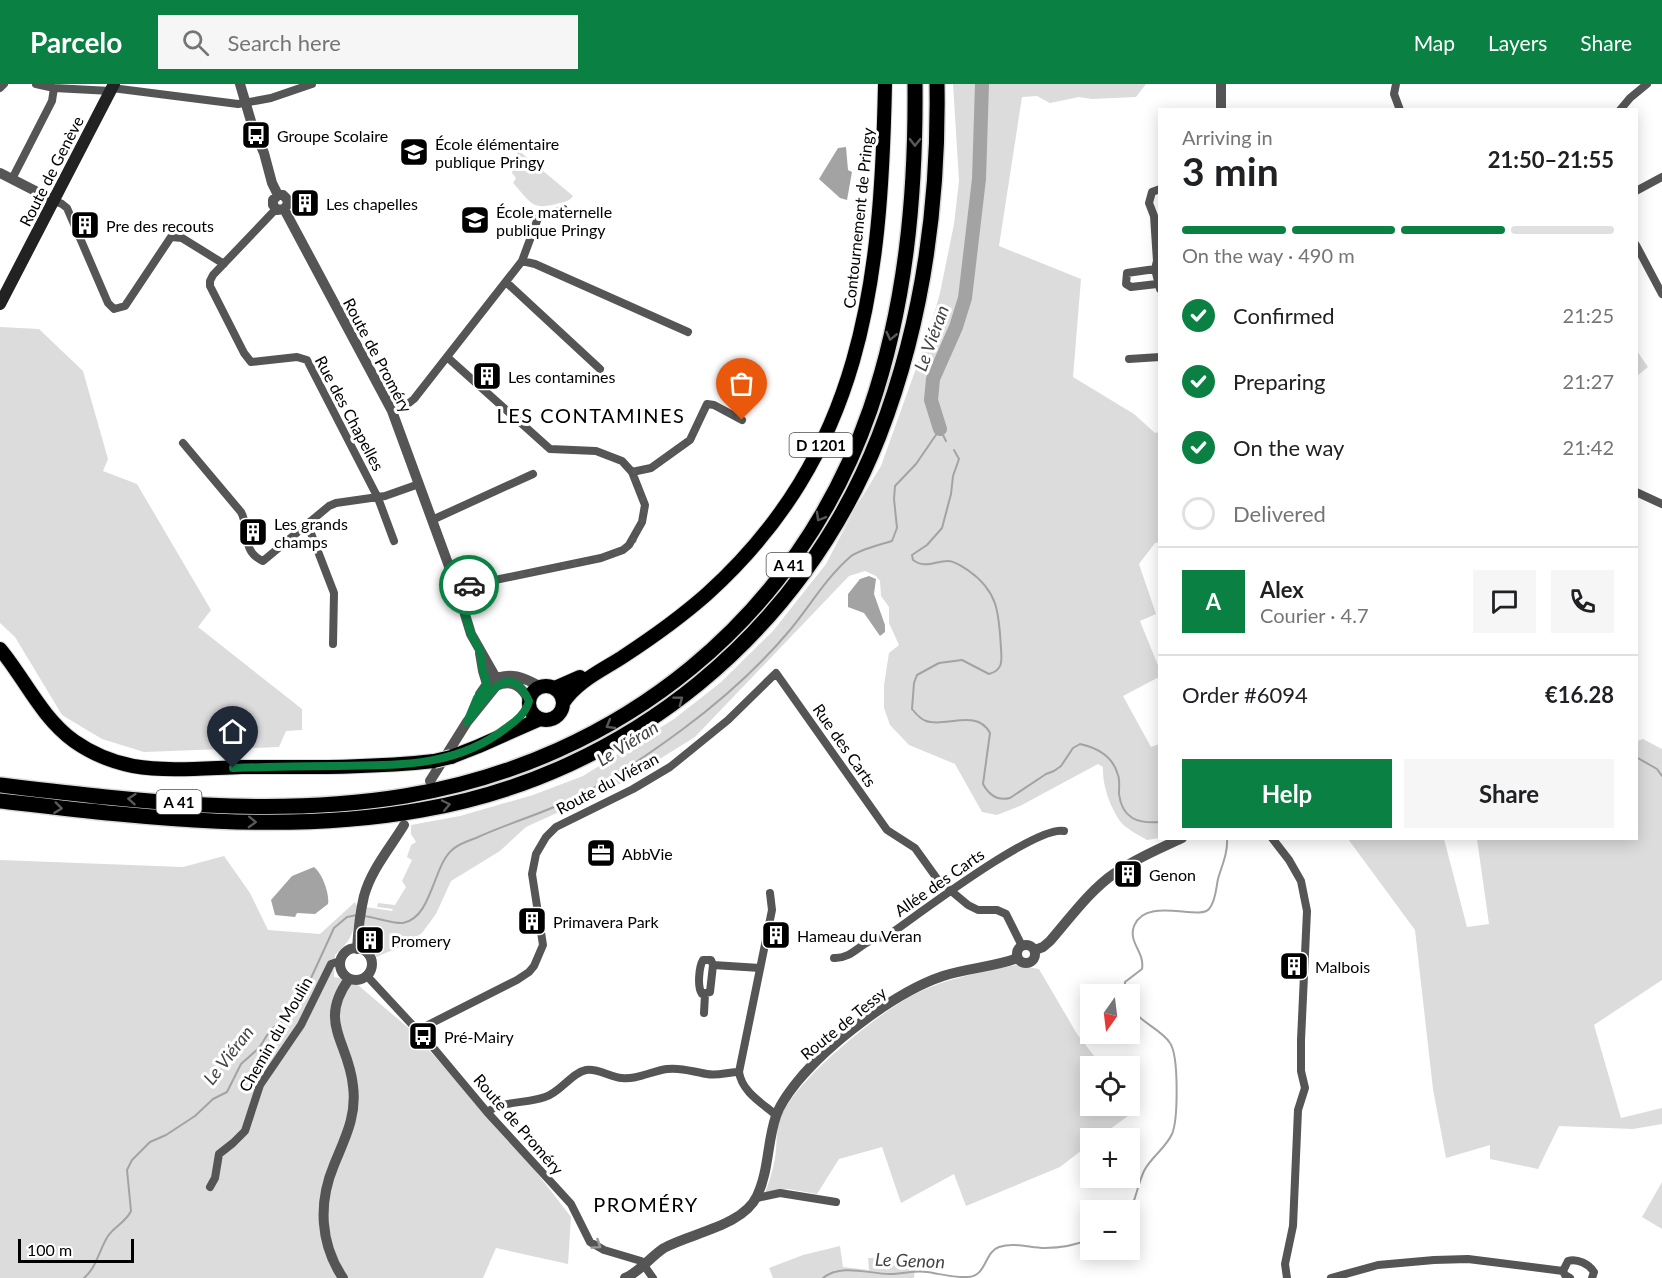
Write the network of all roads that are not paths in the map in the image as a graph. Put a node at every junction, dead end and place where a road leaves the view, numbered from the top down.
1 (4, 84) edge
2 (36, 84) edge
3 (240, 84) edge
4 (312, 84) edge
5 (879, 84) edge
6 (885, 84) edge
7 (915, 84) edge
8 (937, 84) edge
9 (1221, 84) edge
10 (1396, 84) edge
11 (1647, 84) edge
12 (0, 88) edge
13 (54, 88) junction
14 (112, 88) edge
15 (246, 103) junction
16 (1221, 108) edge
17 (1399, 108) edge
18 (1622, 108) edge
19 (0, 173) edge
20 (1662, 177) edge
21 (12, 179) junction
22 (1158, 190) edge
23 (1638, 190) edge
24 (55, 201) junction
25 (280, 209) junction
26 (564, 209) dead end
27 (1638, 249) edge
28 (522, 261) junction
29 (1158, 261) edge
30 (1158, 261) edge
31 (224, 264) junction
32 (1155, 269) junction
33 (506, 282) junction
34 (1158, 287) edge
35 (1662, 294) edge
36 (0, 304) edge
37 (688, 332) dead end
38 (447, 357) junction
39 (1158, 357) edge
40 (1129, 359) dead end
41 (600, 369) dead end
42 (392, 411) junction
43 (742, 420) dead end
44 (183, 443) dead end
45 (632, 472) junction
46 (533, 474) dead end
47 (418, 484) junction
48 (1638, 493) edge
49 (378, 498) junction
50 (1662, 504) edge
51 (432, 520) junction
52 (307, 523) junction
53 (394, 541) dead end
54 (457, 588) junction
55 (333, 644) dead end
56 (0, 649) edge
57 (776, 673) joint
58 (493, 683) junction
59 (548, 687) junction
60 (529, 702) junction
61 (563, 703) junction
62 (540, 719) junction
63 (489, 742) junction
64 (430, 781) dead end
65 (0, 785) edge
66 (0, 801) edge
67 (404, 825) dead end
68 (1064, 831) dead end
69 (1178, 840) edge
70 (1274, 840) edge
71 (952, 891) junction
72 (770, 893) dead end
73 (1022, 946) junction
74 (357, 949) junction
75 (1035, 950) junction
76 (834, 958) dead end
77 (1018, 958) junction
78 (340, 961) junction
79 (760, 968) junction
80 (367, 976) junction
81 (349, 979) junction
82 (704, 1013) dead end
83 (418, 1030) junction
84 (739, 1072) junction
85 (488, 1112) junction
86 (776, 1115) junction
87 (210, 1187) dead end
88 (757, 1197) junction
89 (836, 1202) dead end
90 (644, 1263) junction
91 (1563, 1270) junction
92 (343, 1278) edge
93 (625, 1278) edge
94 (653, 1278) edge
95 (1287, 1278) edge
96 (1331, 1278) edge
97 (1570, 1278) edge
98 (1592, 1278) edge

1 - 12 street
2 - 13 street
3 - 15 street
4 - 15 street
5 - 59 highway, Contournement de Pringy / D 1201
6 - 61 highway, Contournement de Pringy / D 1201
7 -> 65 highway, A 41
66 -> 8 highway, A 41
9 - 16 street
10 - 17 street
11 - 18 street
13 - 14 street
13 - 21 street
14 - 15 street
14 - 24 main road, Route de Genève
15 - 25 street
19 - 21 street
20 - 23 street
21 - 24 street
22 - 29 street
24 - 31 street
24 - 36 main road, Route de Genève
25 - 31 street, Rue des Chapelles
25 - 42 street, Route de Proméry
26 - 28 street
27 - 35 street
28 - 33 street
28 - 37 street
30 - 32 street
31 - 49 street, Rue des Chapelles
32 - 34 street
32 - 34 street
33 - 38 street
33 - 41 street
38 - 42 street
38 - 45 street
39 - 40 street
42 - 47 street, Route de Proméry
43 - 45 street
44 - 52 street
45 - 54 street
46 - 51 street
47 - 49 street
47 - 51 street, Route de Proméry
48 - 50 street
49 - 52 street
49 - 53 street, Rue des Chapelles
51 - 54 street, Route de Proméry
52 - 55 street
54 - 58 street, Route de Proméry
56 - 63 highway, Contournement de Pringy / D 1201, bridge
57 - 71 street, Rue des Carts
57 - 83 street, Route du Viéran
58 - 59 street
58 - 60 street
58 - 64 street
59 - 60 highway, Contournement de Pringy / D 1201
59 - 61 highway
60 - 62 highway
60 - 63 highway, Contournement de Pringy / D 1201
61 - 62 highway, Contournement de Pringy / D 1201
62 - 63 highway, Contournement de Pringy / D 1201
67 - 74 street
68 - 71 street, Allée des Carts
69 - 75 street
70 - 95 street
71 - 73 street, Rue des Carts
71 - 76 street, Allée des Carts
72 - 79 street
73 - 75 street
73 - 77 street
74 - 78 street
74 - 80 street
75 - 77 street
77 - 86 street, Route de Tessy
78 - 81 street
78 - 87 street, Chemin du Moulin
79 - 82 street
79 - 84 street
80 - 81 street
80 - 83 street, Route de Proméry
81 - 92 street
83 - 85 street, Route de Proméry
84 - 85 street
84 - 86 street
85 -> 90 street, Route de Proméry
86 - 88 street, Route de Tessy
88 - 89 street
88 - 90 street
90 - 93 street
90 - 94 street
91 - 96 street
91 - 97 street
91 - 98 street

